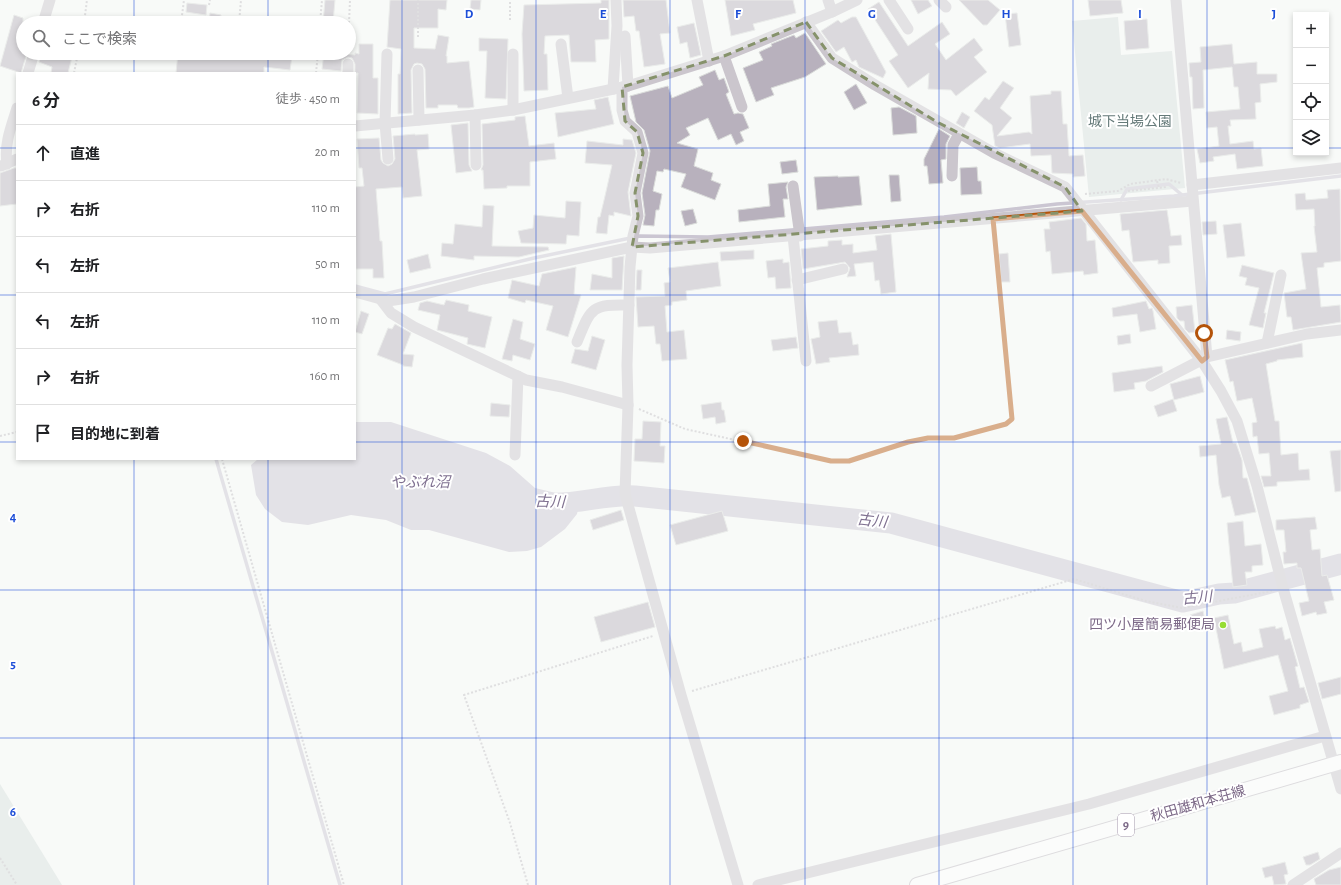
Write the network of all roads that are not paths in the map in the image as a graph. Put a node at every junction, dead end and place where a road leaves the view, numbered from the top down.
1 (50, 0) edge
2 (616, 0) edge
3 (697, 0) edge
4 (828, 0) edge
5 (857, 0) edge
6 (889, 0) edge
7 (1176, 0) edge
8 (832, 12) junction
9 (45, 16) edge
10 (806, 22) junction
11 (908, 29) dead end
12 (625, 36) dead end
13 (561, 44) dead end
14 (387, 54) dead end
15 (513, 54) dead end
16 (724, 56) junction
17 (32, 60) edge
18 (709, 62) junction
19 (418, 70) dead end
20 (28, 72) edge
21 (621, 88) junction
22 (568, 98) junction
23 (742, 107) dead end
24 (513, 110) junction
25 (16, 111) edge
26 (475, 115) junction
27 (419, 120) junction
28 (385, 123) junction
29 (356, 126) edge
30 (959, 134) junction
31 (388, 159) dead end
32 (8, 163) edge
33 (476, 165) dead end
34 (1341, 168) edge
35 (952, 176) dead end
36 (793, 186) dead end
37 (1193, 193) junction
38 (1076, 203) junction
39 (798, 231) junction
40 (632, 242) junction
41 (843, 269) dead end
42 (1280, 275) dead end
43 (797, 280) junction
44 (356, 292) edge
45 (381, 300) junction
46 (629, 305) junction
47 (1341, 330) edge
48 (577, 342) dead end
49 (1267, 343) junction
50 (1204, 359) junction
51 (806, 361) dead end
52 (518, 376) junction
53 (1151, 386) dead end
54 (628, 405) junction
55 (515, 455) dead end
56 (1325, 736) junction
57 (1337, 763) edge
58 (1341, 790) edge
59 (1341, 853) edge
60 (738, 885) edge
61 (758, 885) edge
62 (917, 885) edge
63 (1293, 885) edge

1 - 9 street
2 - 21 street
3 - 18 street
4 - 8 street
5 - 8 street
6 - 11 street
7 - 37 street
8 - 10 street
10 - 16 street
10 - 30 street
12 - 21 street
13 - 22 street
14 - 28 street
15 - 24 street
16 - 18 street
16 - 23 street
17 - 20 street
18 - 21 street
19 - 27 street
21 - 22 street
21 - 40 street
22 - 24 street
24 - 26 street
25 - 32 street
26 - 27 street
26 - 33 street
27 - 28 street
28 - 29 street
28 - 31 street
30 - 35 street
30 - 38 street
34 - 37 street
36 - 39 street
37 - 38 street
37 - 50 street
38 - 39 street
38 - 50 street
39 - 40 street
39 - 43 street
40 - 45 street
40 - 46 street
41 - 43 street
42 - 49 street
43 - 51 street
44 - 45 street
45 - 52 street
46 - 48 street
46 - 54 street
47 - 49 street
49 - 50 street
50 - 53 street
50 - 56 street
52 - 54 street
52 - 55 street
54 - 60 street
56 - 57 street
56 - 61 street
57 - 58 street
57 - 62 main road, 秋田雄和本荘線 / 9
59 - 63 street

